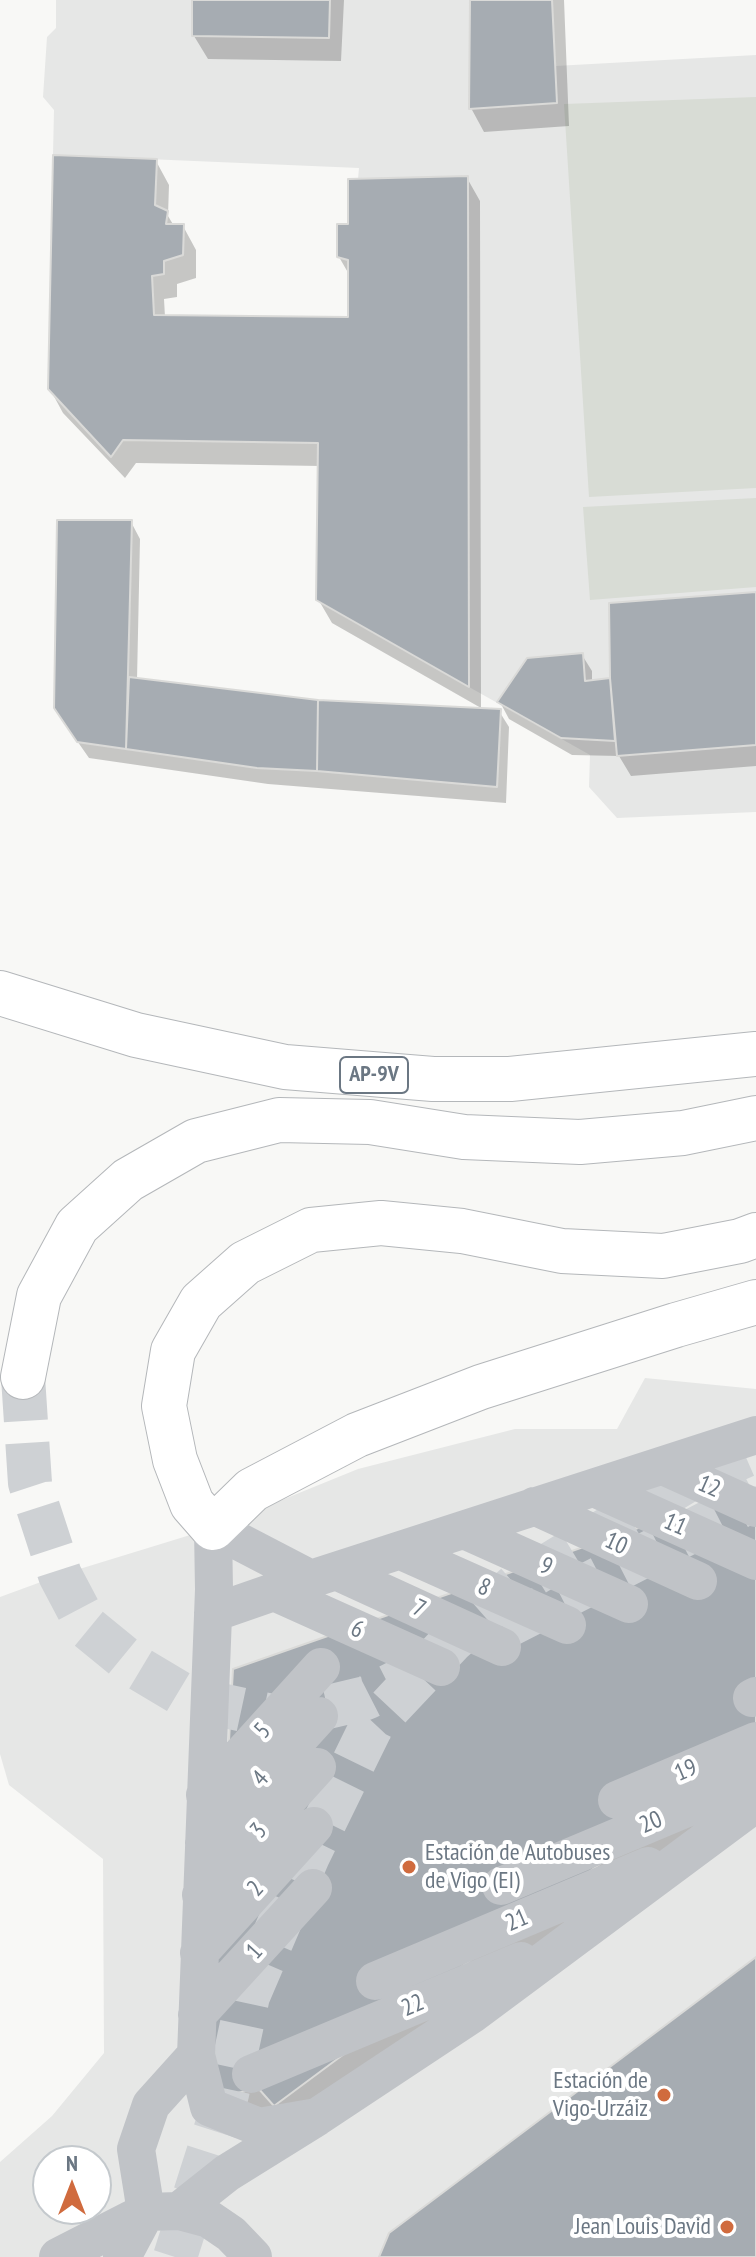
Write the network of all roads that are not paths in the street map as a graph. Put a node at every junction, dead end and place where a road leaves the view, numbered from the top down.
1 (0, 993) edge
2 (756, 1054) edge
3 (756, 1118) edge
4 (756, 1235) edge
5 (756, 1302) edge
6 (23, 1377) tunnel mouth
7 (746, 1446) edge
8 (663, 1466) junction
9 (594, 1488) junction
10 (534, 1506) junction
11 (756, 1508) edge
12 (213, 1528) junction
13 (464, 1530) junction
14 (401, 1551) junction
15 (756, 1561) edge
16 (324, 1575) junction
17 (698, 1581) dead end
18 (274, 1592) junction
19 (629, 1604) dead end
20 (213, 1613) junction
21 (567, 1625) dead end
22 (502, 1647) dead end
23 (321, 1667) dead end
24 (441, 1667) dead end
25 (319, 1716) dead end
26 (756, 1741) edge
27 (317, 1767) dead end
28 (756, 1779) edge
29 (205, 1795) junction
30 (617, 1800) dead end
31 (756, 1803) edge
32 (314, 1826) dead end
33 (204, 1843) junction
34 (703, 1843) junction
35 (501, 1886) dead end
36 (313, 1888) dead end
37 (201, 1895) junction
38 (575, 1938) junction
39 (199, 1953) junction
40 (375, 1981) dead end
41 (197, 2015) junction
42 (196, 2055) junction
43 (251, 2074) dead end
44 (317, 2117) junction
45 (162, 2211) junction
46 (58, 2257) edge
47 (122, 2257) edge
48 (253, 2257) edge

1 - 2 highway, AP-9V
3 - 6 highway
4 - 12 highway
5 - 12 highway
7 - 8 lane
8 - 9 lane
8 - 11 lane, 12
9 - 10 lane
9 - 15 lane, 11
10 - 13 lane
10 - 17 lane, 10
12 - 16 lane, 7
12 - 20 lane
13 - 14 lane
13 - 19 lane, 9
14 - 16 lane
14 - 21 lane, 8
16 - 18 lane
16 - 22 lane, 7
18 - 20 lane
18 - 24 lane, 6
20 - 29 lane
23 - 29 lane, 5
25 - 33 lane, 4
26 - 30 lane, 19
27 - 37 lane, 3
28 - 35 lane, 20
29 - 33 lane
31 - 34 lane
32 - 39 lane, 2
33 - 37 lane
34 - 38 lane
34 - 40 lane, 21
36 - 41 lane, 1
37 - 39 lane
38 - 43 lane, 22
38 - 44 lane
39 - 41 lane
41 - 42 lane
42 - 44 lane
42 - 45 lane
44 - 45 lane
45 - 46 lane
45 - 47 lane
45 - 48 lane

